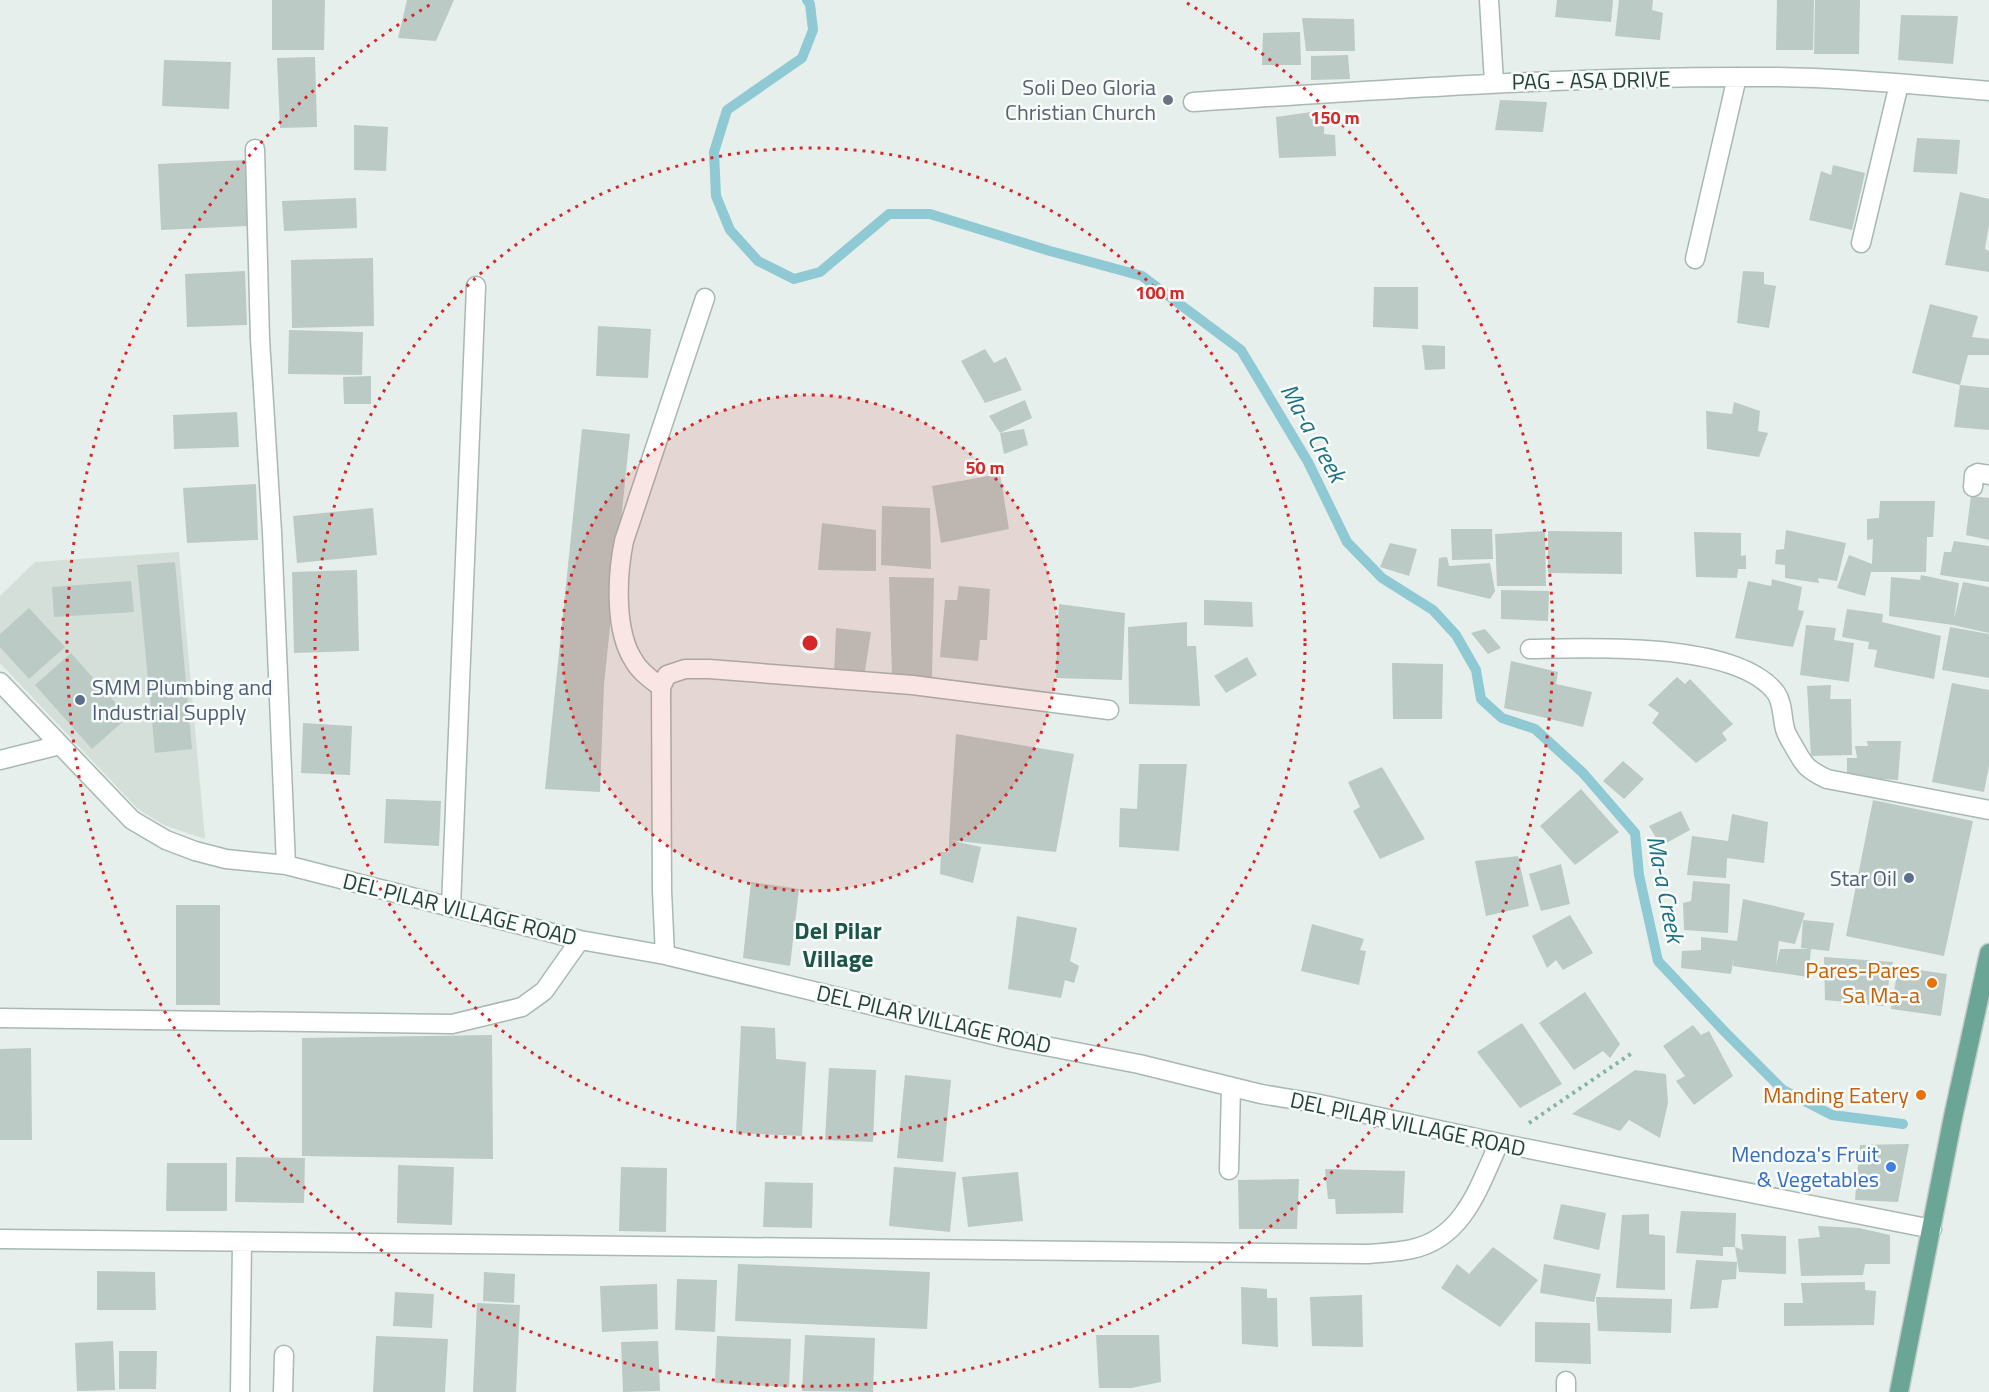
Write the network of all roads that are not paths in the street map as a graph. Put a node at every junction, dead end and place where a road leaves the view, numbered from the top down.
1 (1490, 0) edge
2 (1737, 77) junction
3 (1494, 82) junction
4 (1899, 84) junction
5 (1989, 91) edge
6 (1193, 102) dead end
7 (255, 149) dead end
8 (1861, 243) dead end
9 (1695, 259) dead end
10 (476, 286) dead end
11 (705, 298) dead end
12 (1989, 475) edge
13 (1973, 487) dead end
14 (1530, 649) dead end
15 (0, 682) edge
16 (662, 687) junction
17 (1109, 710) dead end
18 (60, 746) junction
19 (0, 760) edge
20 (1989, 810) edge
21 (286, 865) junction
22 (451, 907) junction
23 (580, 940) junction
24 (1989, 953) edge
25 (665, 955) junction
26 (0, 1018) edge
27 (1231, 1087) junction
28 (1499, 1143) junction
29 (1229, 1170) dead end
30 (1932, 1229) junction
31 (0, 1239) edge
32 (242, 1242) junction
33 (284, 1355) dead end
34 (240, 1392) edge
35 (283, 1392) edge
36 (1899, 1392) edge

1 - 3 street
2 - 3 street, PAG - ASA DRIVE
2 - 4 street, PAG - ASA DRIVE
2 - 9 street
3 - 6 street, PAG - ASA DRIVE
4 - 5 street, PAG - ASA DRIVE
4 - 8 street
7 - 21 street
10 - 22 street
11 - 16 street
12 - 13 street
14 - 20 street
15 - 18 street, DEL PILAR VILLAGE ROAD
16 - 17 street
16 - 25 street
18 - 19 street
18 - 21 street, DEL PILAR VILLAGE ROAD
21 - 22 street, DEL PILAR VILLAGE ROAD
22 - 23 street, DEL PILAR VILLAGE ROAD
23 - 25 street, DEL PILAR VILLAGE ROAD
23 - 26 street
24 - 30 main road
25 - 27 street, DEL PILAR VILLAGE ROAD
27 - 28 street, DEL PILAR VILLAGE ROAD
27 - 29 street
28 - 30 street, DEL PILAR VILLAGE ROAD
28 - 32 street
30 - 36 main road
31 - 32 street
32 - 34 street
33 - 35 street

